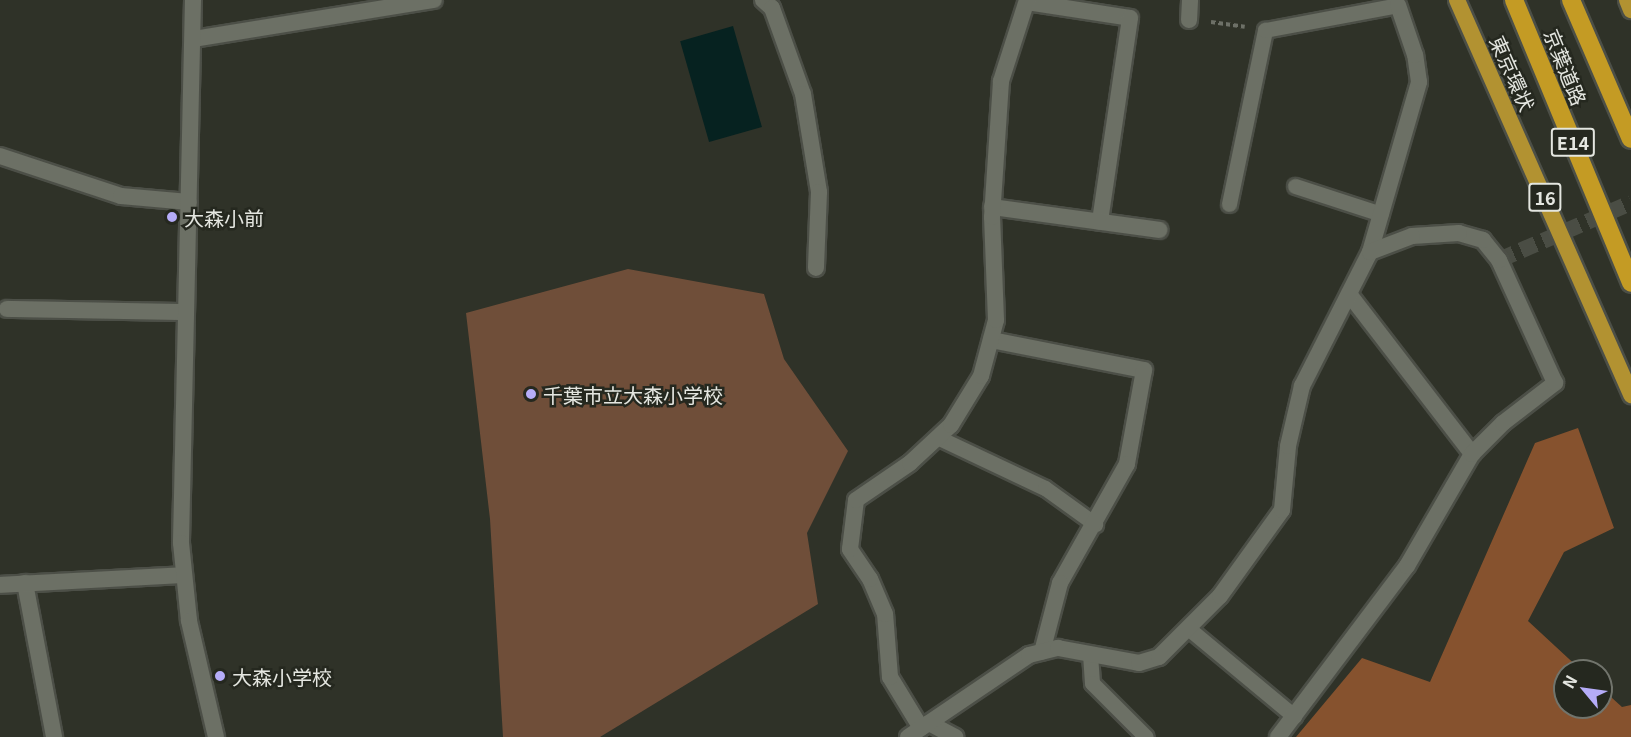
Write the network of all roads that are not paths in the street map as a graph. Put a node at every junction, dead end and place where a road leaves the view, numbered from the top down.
1 (193, 0) edge
2 (434, 0) edge
3 (763, 0) edge
4 (1190, 0) edge
5 (1457, 0) edge
6 (1514, 0) edge
7 (1571, 0) edge
8 (1627, 0) edge
9 (1027, 1) edge
10 (1398, 5) joint
11 (348, 7) edge
12 (1631, 10) edge
13 (1189, 20) road end
14 (193, 39) junction
15 (1631, 139) edge
16 (0, 156) edge
17 (1295, 186) dead end
18 (189, 202) junction
19 (1229, 204) dead end
20 (992, 207) junction
21 (1381, 214) junction
22 (1100, 222) junction
23 (1159, 230) dead end
24 (1370, 252) junction
25 (816, 268) dead end
26 (1631, 283) edge
27 (1349, 294) junction
28 (7, 309) dead end
29 (186, 312) junction
30 (991, 339) junction
31 (1631, 395) edge
32 (937, 437) junction
33 (1472, 454) junction
34 (1095, 524) junction
35 (184, 575) junction
36 (25, 583) junction
37 (0, 585) edge
38 (1188, 628) junction
39 (1042, 652) junction
40 (1090, 654) junction
41 (1294, 716) junction
42 (919, 729) edge
43 (54, 737) edge
44 (216, 737) edge
45 (955, 737) edge
46 (1146, 737) edge
47 (1278, 737) edge

1 - 14 street
2 - 11 street
3 - 25 street
4 - 13 street
5 - 31 highway, 東京環状 / 16, bridge
6 - 26 highway, 京葉道路 / E14
7 - 15 highway, 京葉道路 / E14
8 - 12 highway
9 - 20 street
9 - 22 street
10 - 19 lane
10 - 21 street
11 - 14 street
14 - 18 street
16 - 18 street
17 - 21 lane
18 - 29 street
20 - 22 street
20 - 30 street
21 - 24 street
22 - 23 street
24 - 27 street
24 - 33 street
27 - 33 street
27 - 38 street
28 - 29 street
29 - 35 street
30 - 32 street
30 - 34 street
32 - 34 lane
32 - 42 street
33 - 41 street
34 - 39 street
35 - 36 street
35 - 44 street
36 - 37 street
36 - 43 street
38 - 40 street
38 - 41 lane
39 - 40 street
39 - 42 street
40 - 46 lane
41 - 47 street
42 - 45 street

